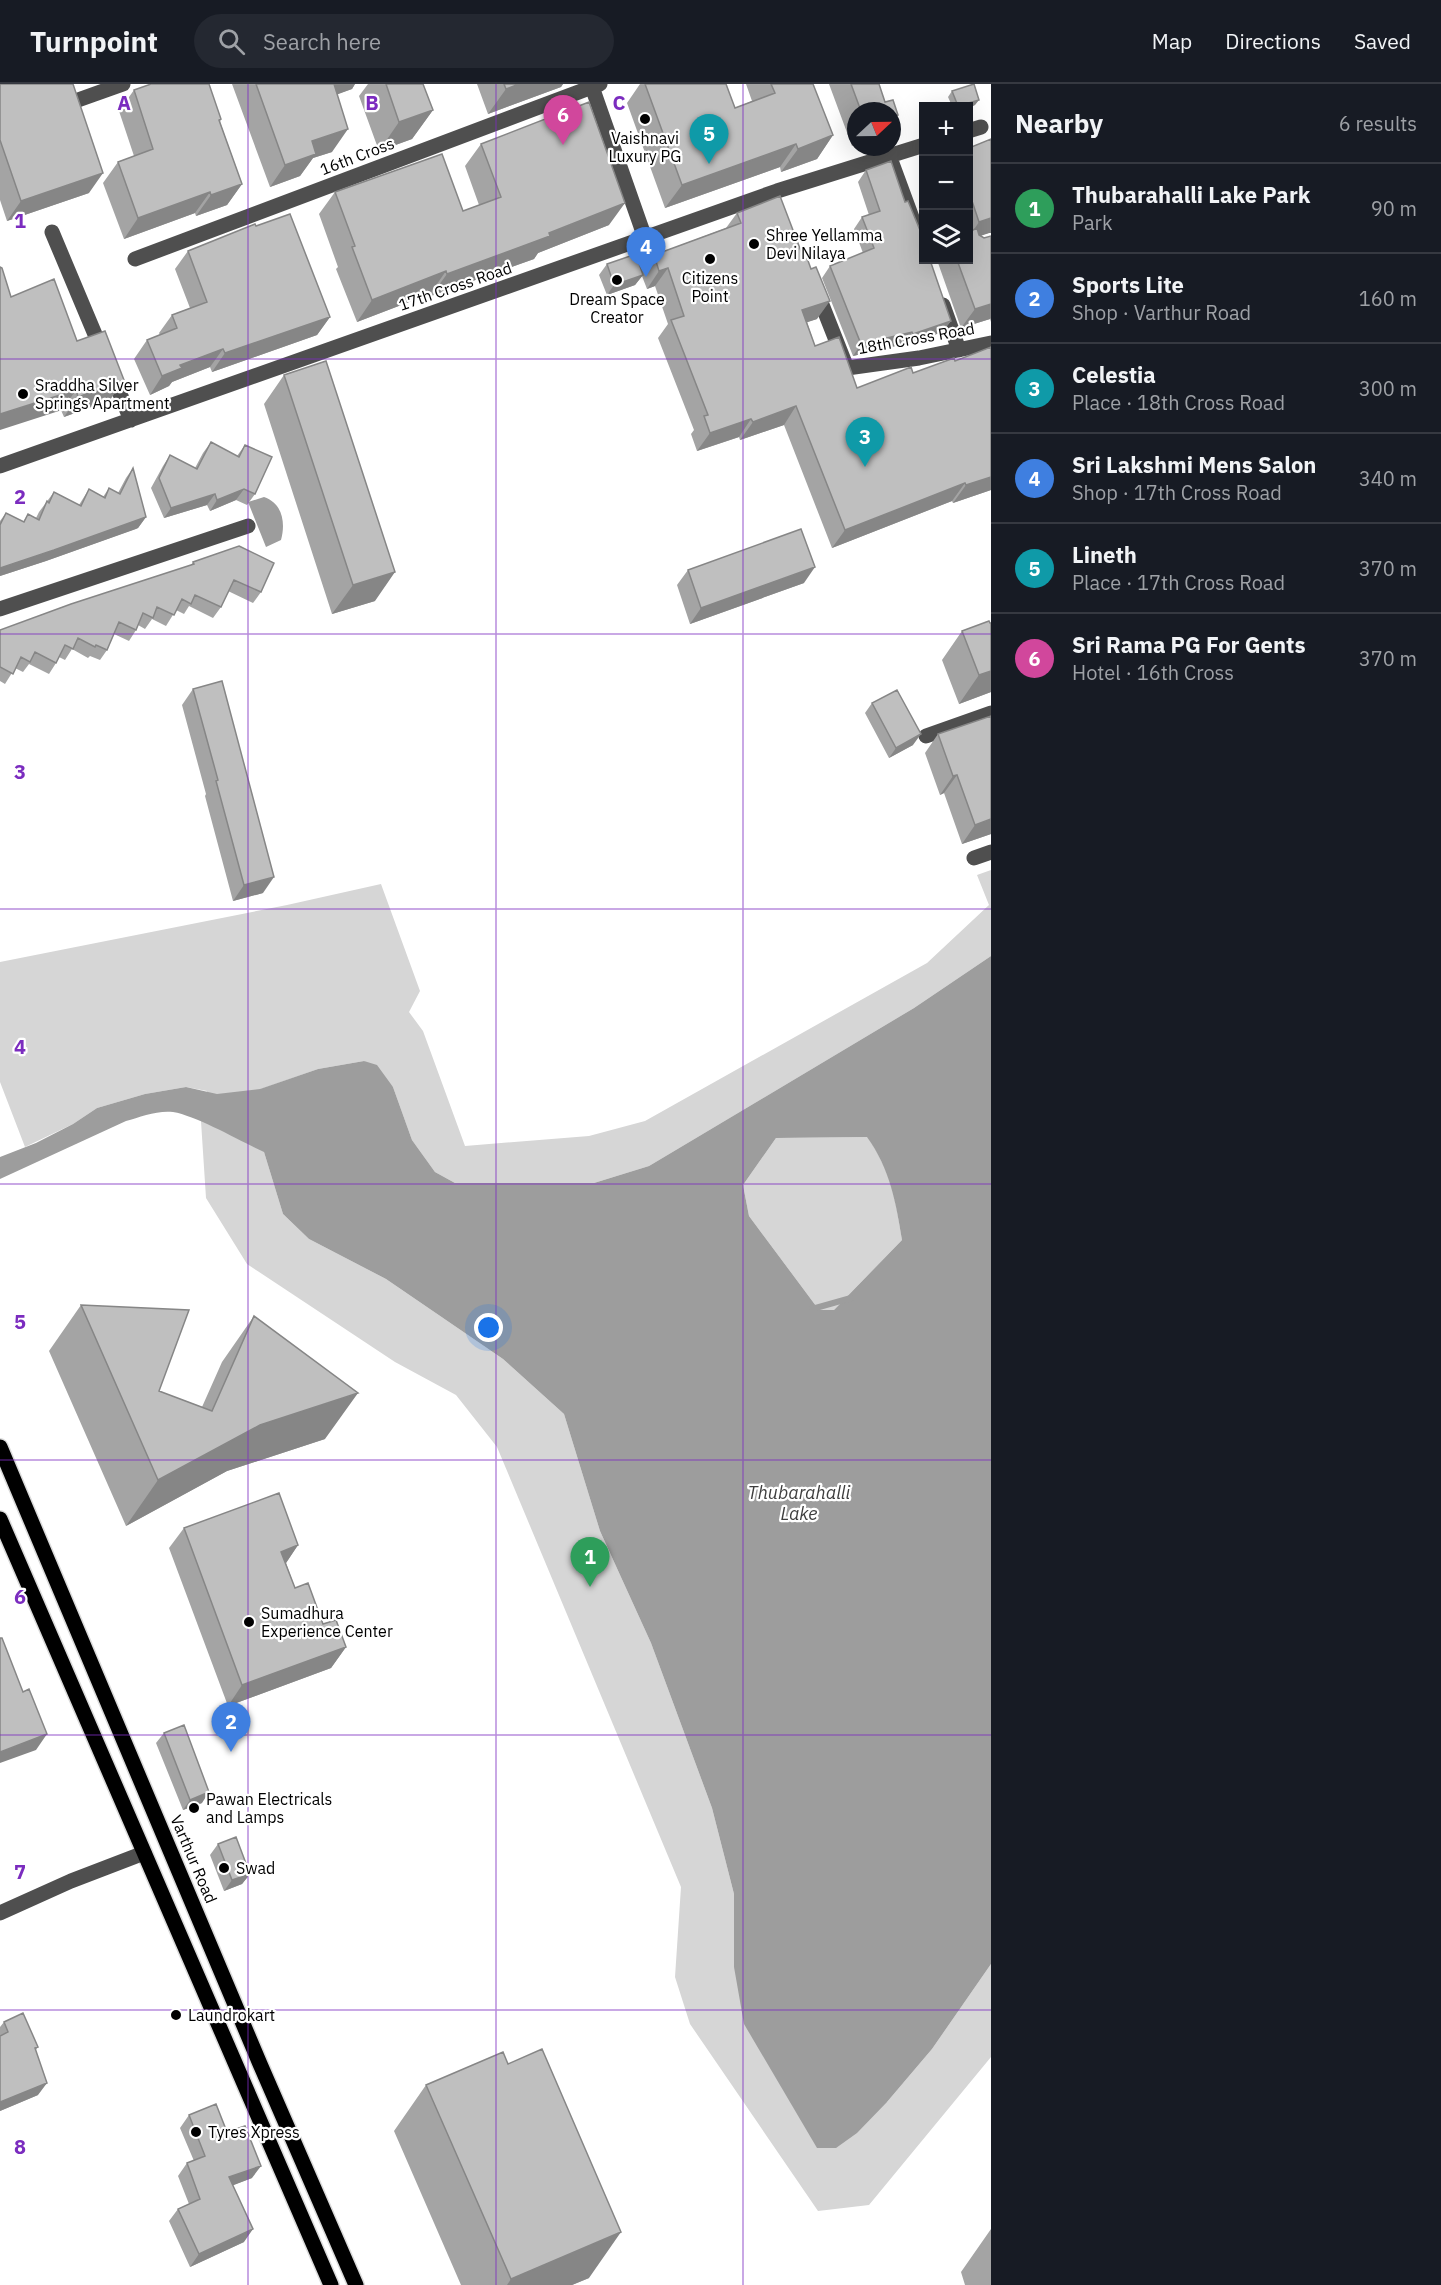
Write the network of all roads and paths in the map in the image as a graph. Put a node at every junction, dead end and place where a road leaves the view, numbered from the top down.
1 (123, 84) edge
2 (594, 85) edge
3 (78, 100) edge
4 (919, 146) edge
5 (901, 152) edge
6 (886, 156) edge
7 (889, 156) edge
8 (52, 232) dead end
9 (919, 236) edge
10 (645, 238) junction
11 (135, 259) dead end
12 (812, 279) edge
13 (939, 293) edge
14 (991, 343) edge
15 (959, 350) junction
16 (131, 420) junction
17 (0, 466) edge
18 (248, 526) dead end
19 (0, 609) edge
20 (991, 713) edge
21 (926, 736) dead end
22 (991, 852) edge
23 (974, 858) dead end
24 (1, 1453) edge
25 (0, 1519) edge
26 (144, 1853) junction
27 (0, 1912) edge
28 (340, 2250) junction
29 (320, 2260) junction
30 (331, 2285) edge
31 (356, 2285) edge

1 - 3 street
2 - 10 street
2 - 11 street, 16th Cross
4 - 5 street, 17th Cross Road
6 - 10 street, 17th Cross Road
7 - 9 street
8 - 16 street
10 - 16 street, 17th Cross Road
12 - 15 street, 18th Cross Road
13 - 15 street
14 - 15 street, 18th Cross Road
16 - 17 street, 17th Cross Road
18 - 19 street
20 - 21 street
22 - 23 street
24 - 28 main road, Varthur Road
25 - 26 main road
26 - 27 street
26 - 29 main road
28 - 29 main road
28 - 31 main road, Varthur Road
29 - 30 main road

